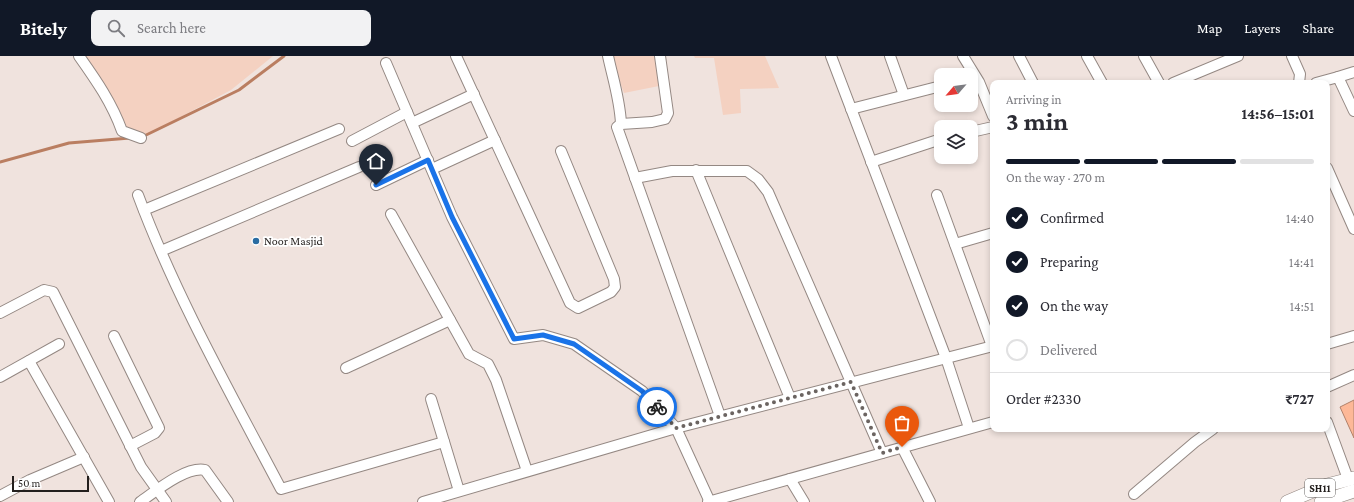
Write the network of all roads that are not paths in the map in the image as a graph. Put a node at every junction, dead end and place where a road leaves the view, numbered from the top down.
1 (78, 56) edge
2 (456, 56) edge
3 (608, 56) edge
4 (660, 56) edge
5 (831, 56) edge
6 (890, 56) edge
7 (963, 56) edge
8 (1019, 56) edge
9 (1088, 56) edge
10 (1144, 56) edge
11 (1238, 56) edge
12 (1292, 56) edge
13 (386, 63) dead end
14 (968, 68) edge
15 (1354, 72) edge
16 (1338, 77) junction
17 (1031, 80) edge
18 (1100, 80) edge
19 (1157, 80) edge
20 (1180, 80) edge
21 (1299, 80) edge
22 (1327, 80) edge
23 (934, 88) edge
24 (978, 88) edge
25 (474, 94) junction
26 (904, 95) junction
27 (851, 109) junction
28 (990, 110) edge
29 (1354, 111) edge
30 (407, 112) junction
31 (412, 122) junction
32 (621, 124) junction
33 (990, 128) edge
34 (339, 129) dead end
35 (978, 130) edge
36 (141, 138) dead end
37 (495, 140) junction
38 (352, 141) dead end
39 (934, 141) edge
40 (562, 151) dead end
41 (871, 162) junction
42 (430, 165) junction
43 (359, 167) dead end
44 (696, 170) junction
45 (1330, 175) edge
46 (635, 178) junction
47 (376, 185) dead end
48 (138, 195) dead end
49 (937, 195) dead end
50 (144, 210) junction
51 (391, 214) dead end
52 (1354, 230) edge
53 (990, 234) edge
54 (955, 244) junction
55 (161, 251) junction
56 (0, 313) edge
57 (450, 320) junction
58 (114, 336) dead end
59 (1354, 336) edge
60 (990, 338) edge
61 (1330, 343) edge
62 (59, 344) dead end
63 (990, 347) edge
64 (946, 358) junction
65 (29, 361) junction
66 (346, 368) dead end
67 (1354, 375) edge
68 (0, 377) edge
69 (851, 382) junction
70 (1330, 386) edge
71 (790, 398) junction
72 (431, 399) dead end
73 (720, 416) junction
74 (990, 423) edge
75 (676, 428) junction
76 (969, 428) junction
77 (1330, 430) edge
78 (1209, 432) edge
79 (444, 442) junction
80 (130, 446) junction
81 (902, 447) junction
82 (882, 453) junction
83 (84, 457) junction
84 (527, 471) junction
85 (790, 479) junction
86 (1352, 488) edge
87 (157, 490) junction
88 (459, 491) junction
89 (1134, 494) dead end
90 (0, 496) edge
91 (109, 502) edge
92 (140, 502) edge
93 (166, 502) edge
94 (228, 502) edge
95 (423, 502) edge
96 (709, 502) edge
97 (804, 502) edge
98 (930, 502) edge
99 (1287, 502) edge
100 (1321, 502) edge

1 - 36 street
2 - 25 street
3 - 32 street
4 - 32 street
5 - 27 street
6 - 26 street
7 - 14 street
8 - 17 street
9 - 18 street
10 - 19 street
11 - 20 street
12 - 21 street
13 - 30 street
15 - 16 street
16 - 22 street
16 - 29 street
23 - 26 street
24 - 28 street
25 - 31 street
25 - 37 street
26 - 27 street
27 - 41 street
30 - 31 street
30 - 38 street
31 - 42 street
32 - 46 street
33 - 35 street
34 - 50 street
37 - 40 street
37 - 42 street
39 - 41 street
41 - 64 street
42 - 47 street
42 - 75 street
43 - 55 street
44 - 46 street
44 - 69 street
44 - 71 street
45 - 52 street
46 - 73 street
48 - 50 street
49 - 54 street
50 - 55 street
51 - 57 street
53 - 54 street
54 - 60 street
55 - 79 street
56 - 80 street
57 - 66 street
57 - 84 street
58 - 80 street
59 - 61 street
62 - 65 street
63 - 64 street
64 - 69 street
64 - 76 street
65 - 68 street
65 - 83 street
67 - 70 street
69 - 71 street
69 - 82 street
71 - 73 street
72 - 79 street
73 - 75 street
74 - 76 street
75 - 84 street
75 - 96 street
76 - 81 street
77 - 86 street
78 - 89 street
79 - 88 street
80 - 87 street
81 - 82 street
81 - 98 street
82 - 85 street
83 - 90 street
83 - 91 street
84 - 88 street
85 - 96 street
85 - 97 street
86 - 99 main road, SH11
86 - 100 main road, SH11
87 - 92 street
87 - 93 street
87 - 94 street
88 - 95 street

